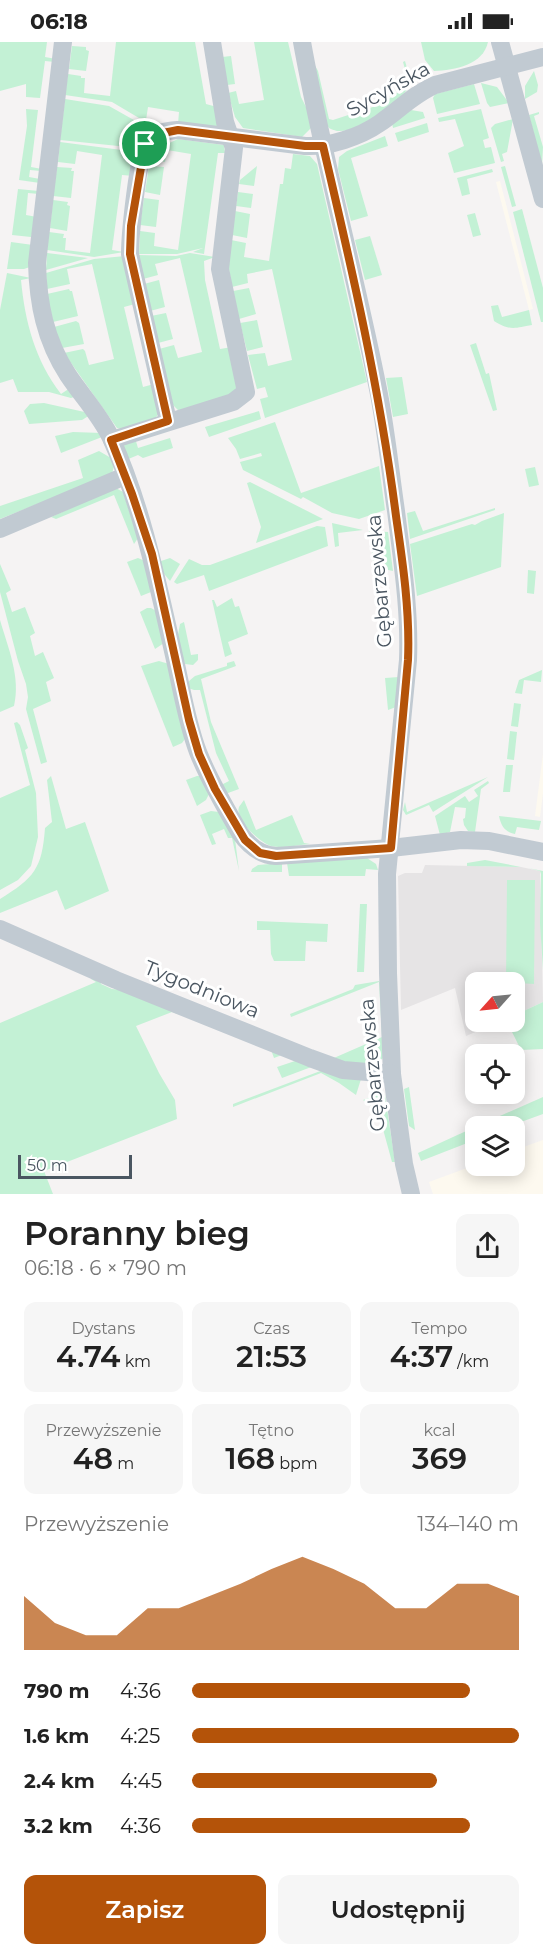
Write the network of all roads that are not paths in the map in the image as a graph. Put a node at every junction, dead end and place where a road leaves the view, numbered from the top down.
1 (63, 42) edge
2 (212, 42) edge
3 (302, 42) edge
4 (500, 42) edge
5 (543, 57) edge
6 (508, 67) junction
7 (231, 136) junction
8 (323, 146) junction
9 (543, 199) edge
10 (168, 421) junction
11 (111, 440) junction
12 (125, 476) junction
13 (0, 529) edge
14 (391, 848) junction
15 (543, 852) edge
16 (0, 928) edge
17 (392, 1074) junction
18 (411, 1194) edge

1 - 11 street
2 - 7 street
3 - 8 street, Gębarzewska
4 - 6 street
5 - 6 street, Sycyńska
6 - 8 street, Sycyńska
6 - 9 street
7 - 8 street, Sycyńska
7 - 10 street
7 - 10 street, Sycyńska
8 - 14 street, Gębarzewska
10 - 11 street
11 - 12 street
12 - 13 street
12 - 14 street
14 - 15 street
14 - 17 street, Gębarzewska
16 - 17 street, Tygodniowa
17 - 18 street, Gębarzewska

